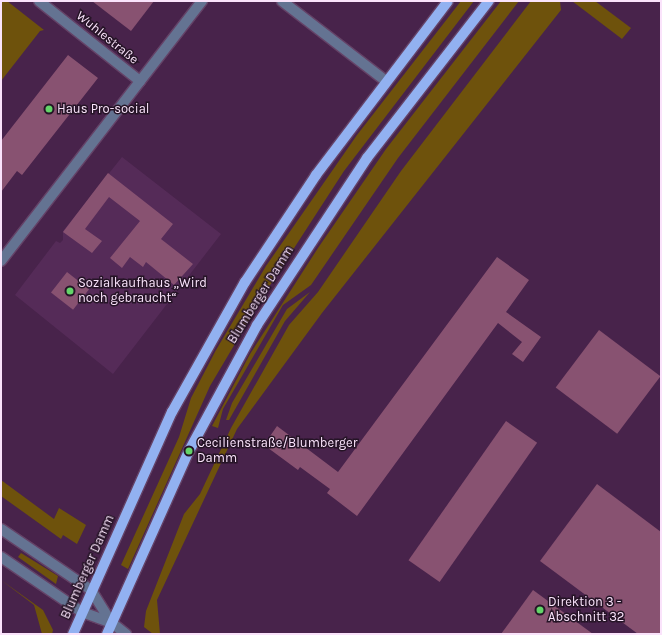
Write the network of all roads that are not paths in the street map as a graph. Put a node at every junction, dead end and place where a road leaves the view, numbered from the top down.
1 (39, 1) edge
2 (202, 1) edge
3 (282, 1) edge
4 (448, 1) edge
5 (489, 1) edge
6 (140, 81) junction
7 (386, 81) junction
8 (1, 261) edge
9 (1, 530) edge
10 (1, 557) edge
11 (91, 590) junction
12 (82, 612) junction
13 (112, 623) junction
14 (73, 634) edge
15 (107, 634) edge
16 (126, 634) edge

1 - 6 street, Wuhlestraße
2 - 6 street
3 - 7 street
4 - 7 main road, Blumberger Damm
5 - 13 main road, Blumberger Damm
6 - 8 street
7 - 11 main road, Blumberger Damm
9 - 11 street
10 - 12 street
11 - 12 main road, Blumberger Damm
11 - 13 street
12 - 13 street
12 - 14 main road, Blumberger Damm
13 - 15 main road, Blumberger Damm
13 - 16 street

